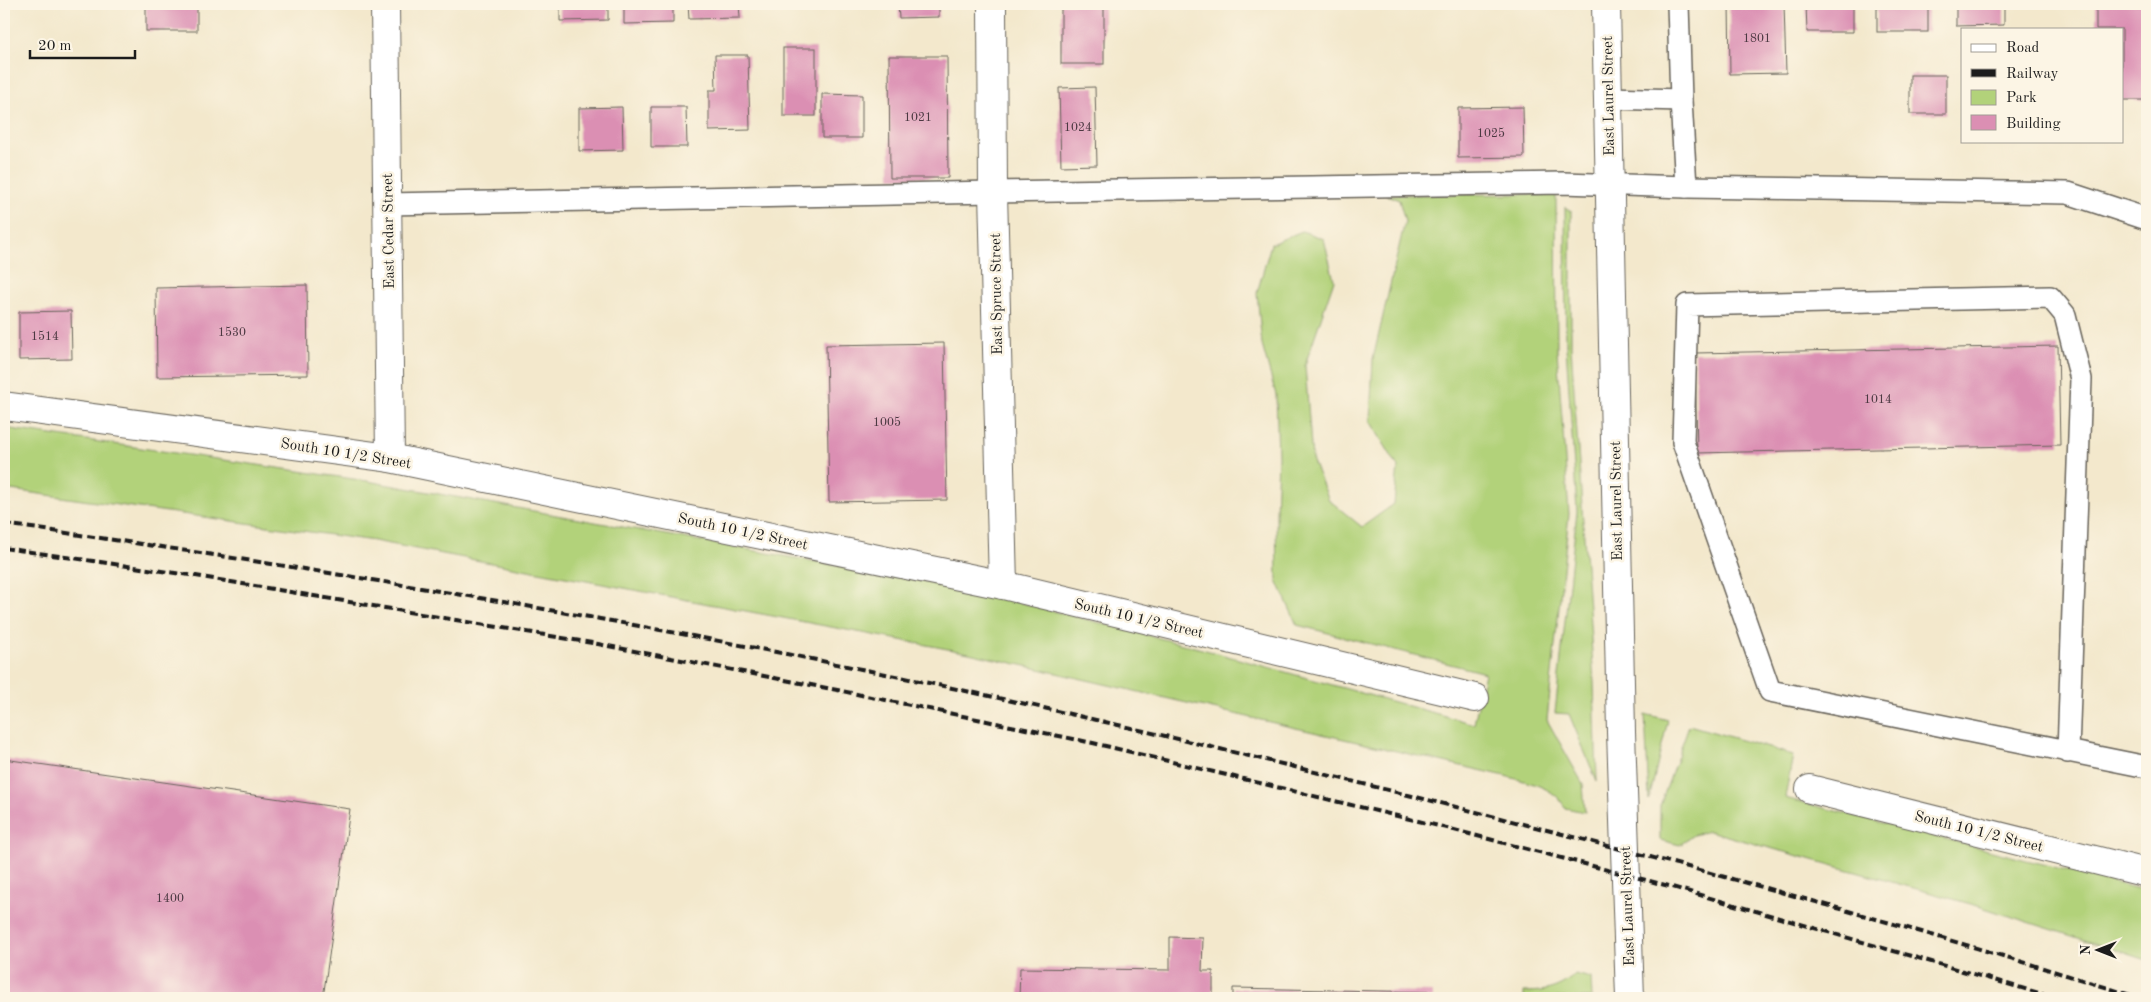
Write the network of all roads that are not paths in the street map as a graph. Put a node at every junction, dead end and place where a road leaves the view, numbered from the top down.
1 (385, 4) edge
2 (992, 4) edge
3 (1606, 4) edge
4 (1678, 4) edge
5 (1608, 98) junction
6 (1681, 100) junction
7 (1610, 184) junction
8 (1686, 187) junction
9 (994, 192) junction
10 (388, 204) junction
11 (2147, 219) edge
12 (4, 406) edge
13 (390, 458) junction
14 (1003, 585) junction
15 (1475, 698) dead end
16 (2068, 752) junction
17 (2147, 767) edge
18 (1810, 788) dead end
19 (2147, 873) edge
20 (1630, 998) edge

1 - 10 street, East Cedar Street
2 - 9 street, East Spruce Street
3 - 5 street, East Laurel Street
4 - 6 lane
5 - 6 lane
5 - 7 street, East Laurel Street
6 - 8 lane
7 - 8 lane
7 - 9 lane
7 - 20 street, East Laurel Street
8 - 11 lane
9 - 10 lane
9 - 14 street, East Spruce Street
10 - 13 street, East Cedar Street
12 - 13 street, South 10 1/2 Street
13 - 14 street, South 10 1/2 Street
14 - 15 street, South 10 1/2 Street
16 - 16 lane
16 - 17 lane
18 - 19 street, South 10 1/2 Street

